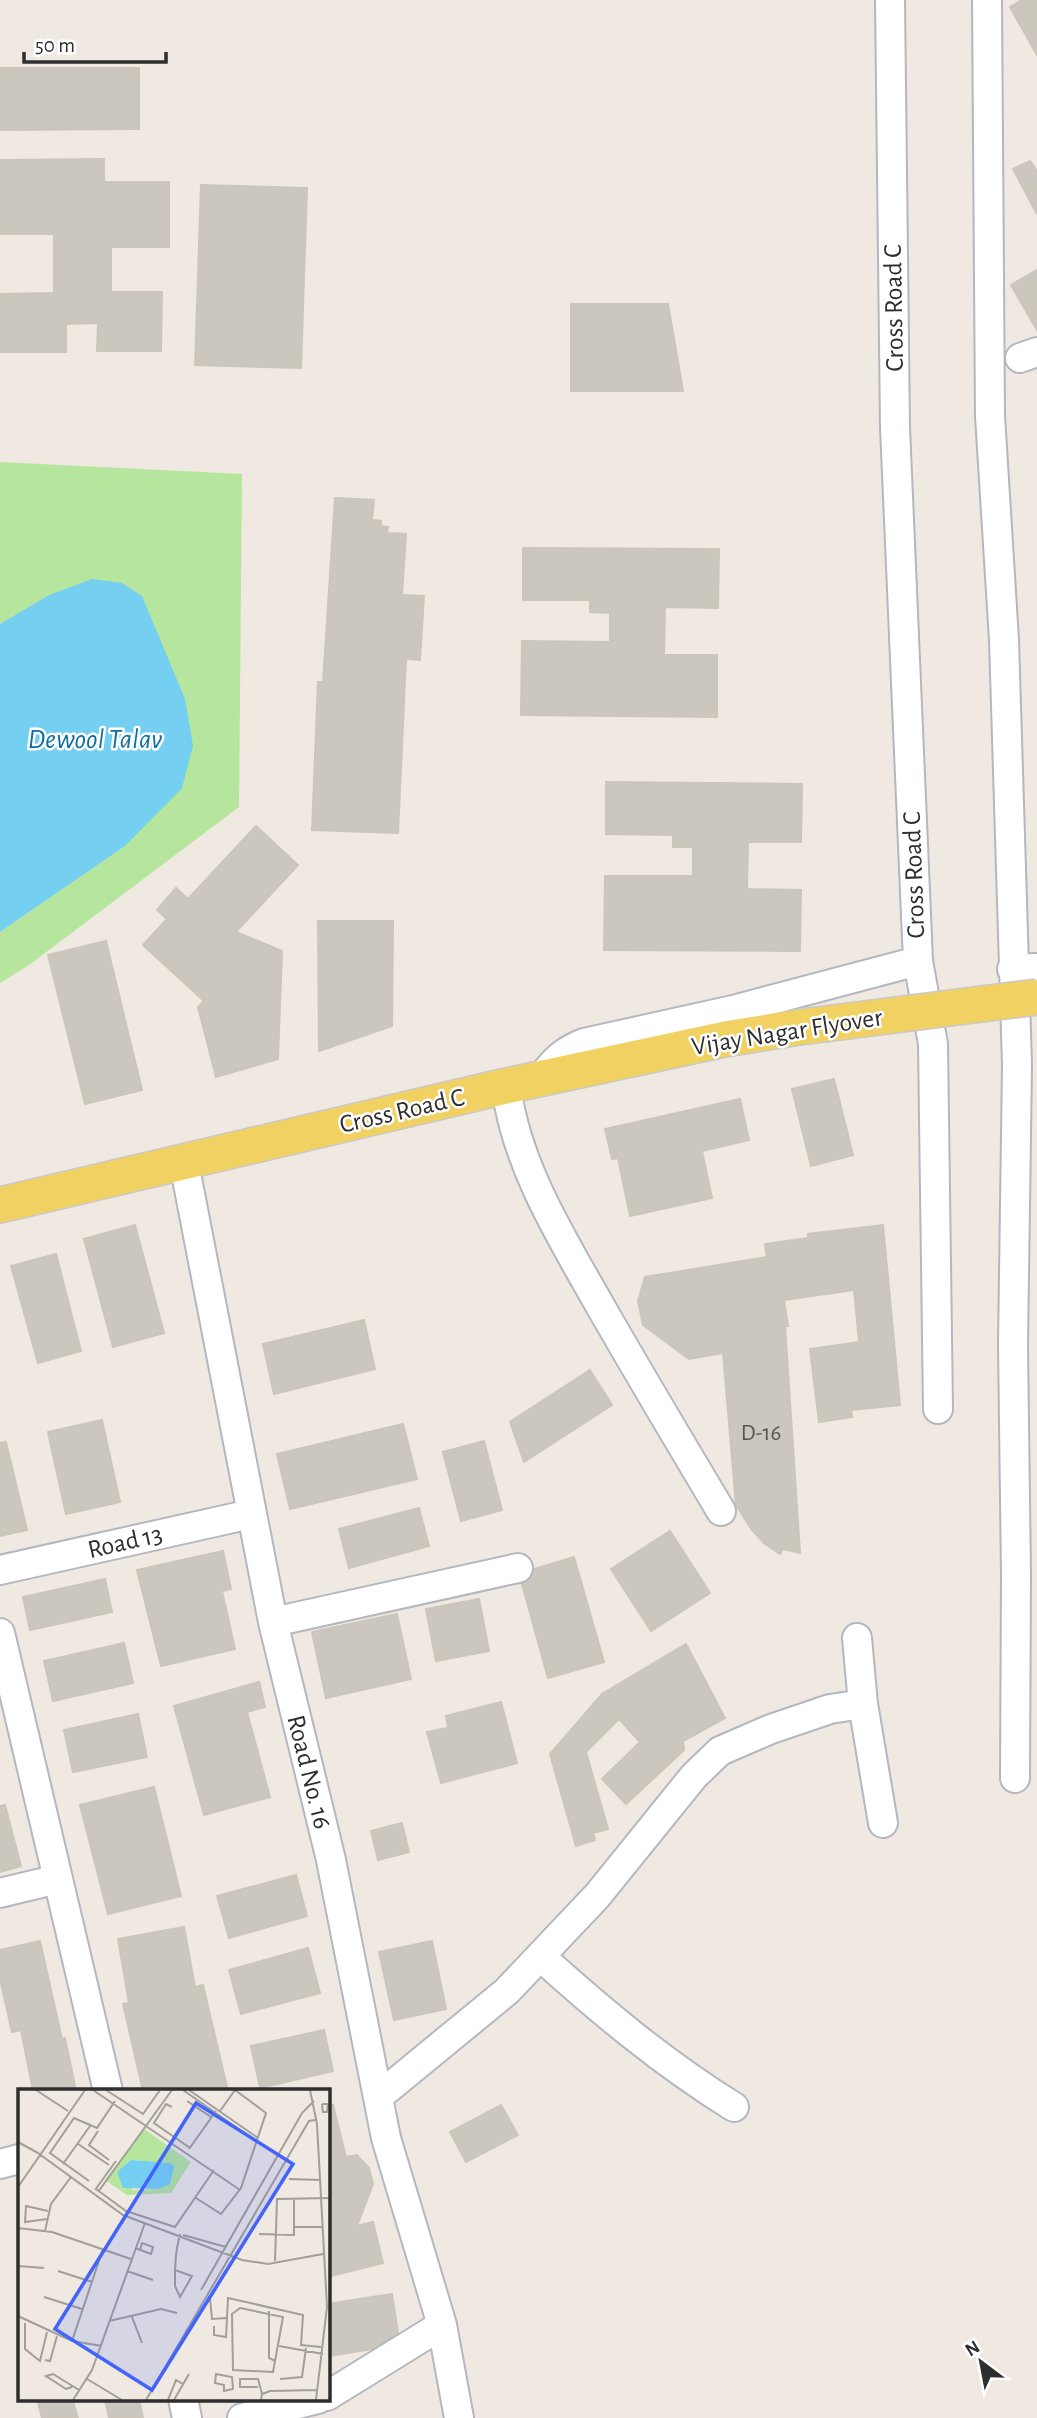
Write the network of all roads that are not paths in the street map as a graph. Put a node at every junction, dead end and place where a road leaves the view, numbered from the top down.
1 (890, 0) edge
2 (987, 0) edge
3 (918, 961) junction
4 (1025, 969) edge
5 (1037, 997) edge
6 (1026, 1022) edge
7 (551, 1076) junction
8 (506, 1086) junction
9 (184, 1163) junction
10 (0, 1205) edge
11 (1025, 1390) edge
12 (938, 1409) dead end
13 (721, 1511) dead end
14 (251, 1514) junction
15 (518, 1569) dead end
16 (0, 1570) edge
17 (273, 1622) junction
18 (0, 1633) edge
19 (857, 1638) dead end
20 (863, 1704) junction
21 (1016, 1778) dead end
22 (883, 1824) dead end
23 (58, 1879) junction
24 (0, 1894) edge
25 (540, 1956) junction
26 (108, 2089) edge
27 (378, 2097) junction
28 (734, 2107) dead end
29 (18, 2159) edge
30 (0, 2164) edge
31 (442, 2325) junction
32 (329, 2395) edge
33 (183, 2400) edge
34 (313, 2400) edge
35 (187, 2418) edge
36 (242, 2418) edge
37 (459, 2418) edge

1 - 3 street, Cross Road C
2 - 4 street
3 - 7 street, Cross Road C
3 - 12 street
4 - 6 street
5 - 7 main road, Vijay Nagar Flyover, bridge
6 - 11 street
7 - 8 main road, Cross Road C
8 - 9 main road, Cross Road C
8 - 13 street
9 - 10 main road, Cross Road C
9 - 14 street, Road No. 16
11 - 21 street
14 - 16 street, Road 13
14 - 17 street, Road No. 16
15 - 17 street
17 - 27 street, Road No. 16
18 - 23 street
19 - 20 street
20 - 22 street
20 - 25 street
23 - 24 street
23 - 26 street
25 - 27 street
25 - 28 street
27 - 31 street, Road No. 16
29 - 30 street
31 - 32 street
31 - 37 street, Road No. 16
33 - 35 street
34 - 36 street

